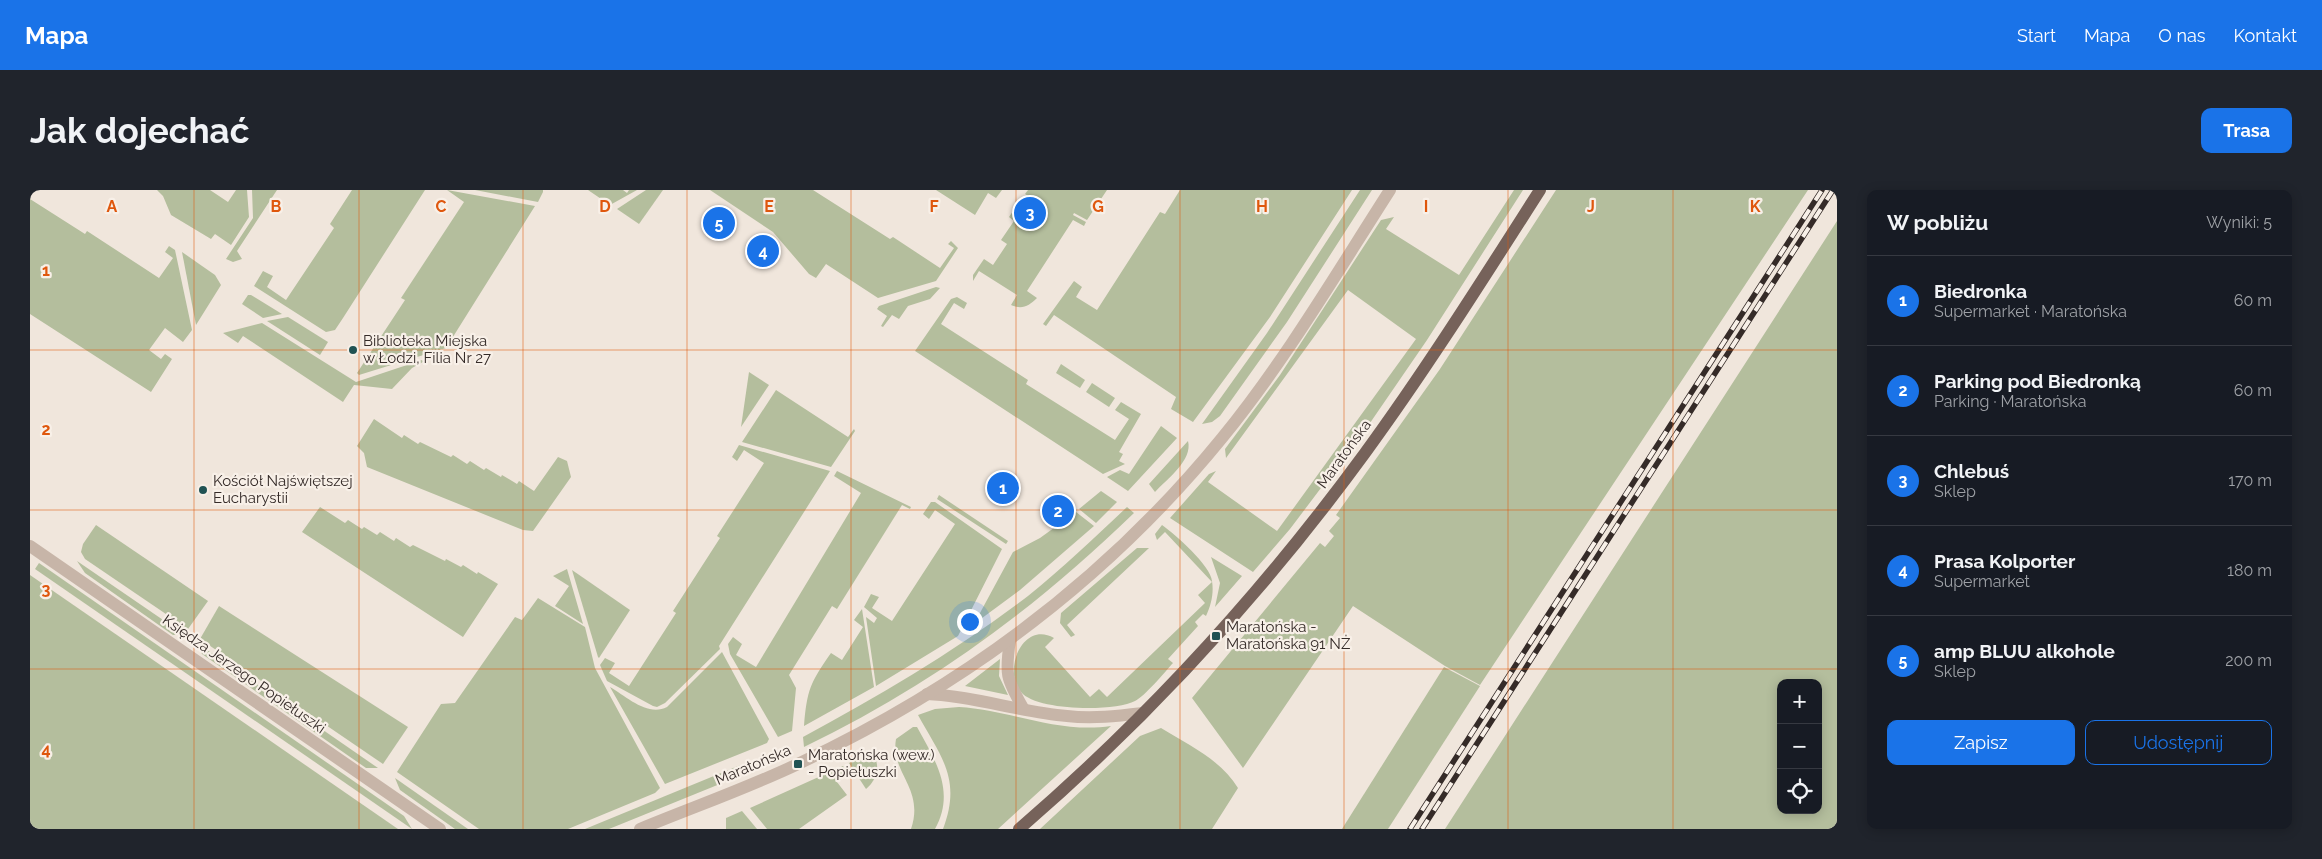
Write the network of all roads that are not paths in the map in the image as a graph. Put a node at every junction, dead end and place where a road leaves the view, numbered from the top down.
1 (1390, 190) edge
2 (1540, 190) edge
3 (30, 546) edge
4 (1010, 640) junction
5 (927, 694) junction
6 (1023, 708) junction
7 (1143, 714) junction
8 (440, 829) edge
9 (640, 829) edge
10 (1019, 829) edge

1 - 4 street, Maratońska
2 - 7 main road, Maratońska
3 - 8 street, Księdza Jerzego Popiełuszki
4 - 5 street, Maratońska
4 - 6 street
5 - 6 street
5 - 9 street, Maratońska
6 - 7 street
7 - 10 main road, Maratońska

